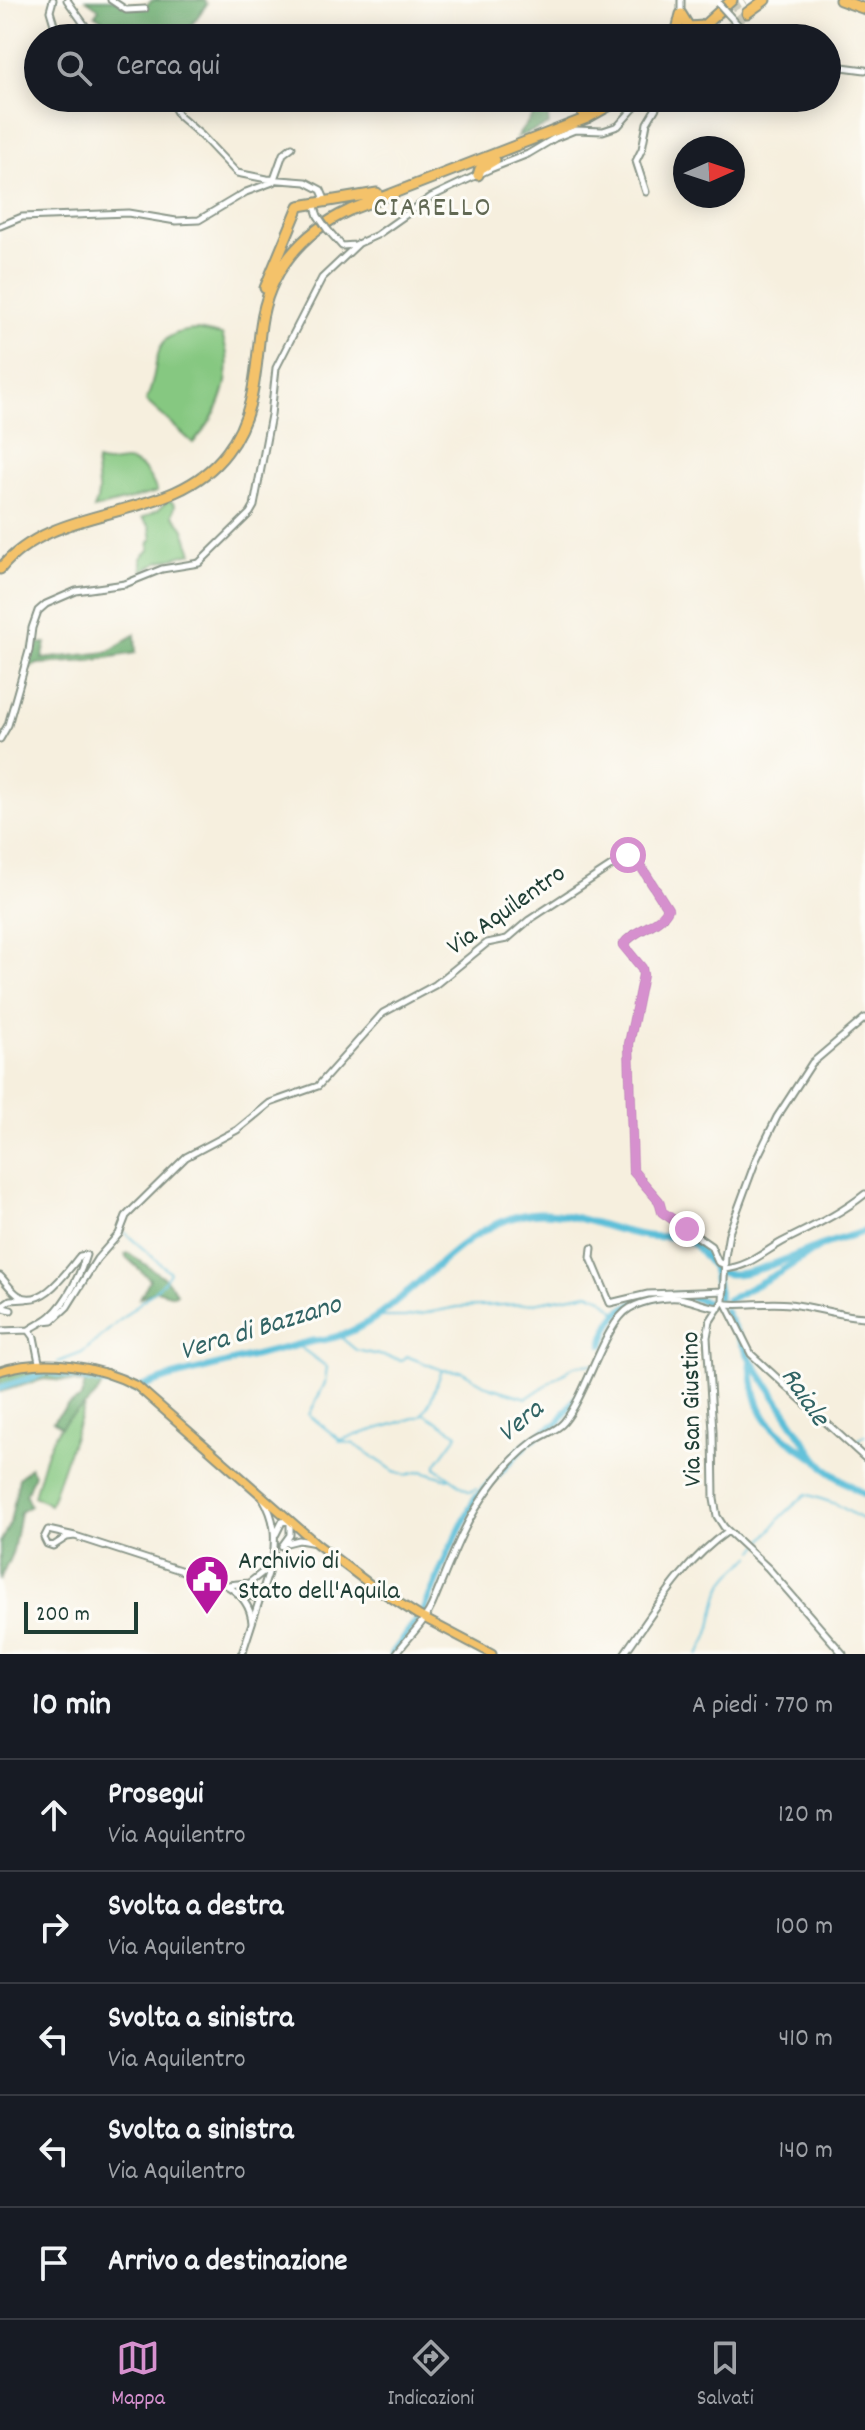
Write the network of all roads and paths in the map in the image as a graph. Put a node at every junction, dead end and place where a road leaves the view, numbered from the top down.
1 (53, 0) edge
2 (67, 0) edge
3 (111, 0) edge
4 (681, 0) edge
5 (689, 0) edge
6 (713, 0) edge
7 (732, 0) edge
8 (774, 0) edge
9 (840, 0) edge
10 (856, 0) edge
11 (761, 3) edge
12 (865, 6) edge
13 (145, 9) dead end
14 (681, 12) junction
15 (747, 13) tunnel mouth
16 (54, 24) edge
17 (84, 24) edge
18 (678, 24) edge
19 (687, 24) edge
20 (705, 24) tunnel mouth
21 (737, 24) edge
22 (841, 67) edge
23 (865, 70) edge
24 (176, 112) edge
25 (586, 112) edge
26 (588, 112) edge
27 (599, 112) edge
28 (632, 112) edge
29 (653, 112) edge
30 (582, 115) junction
31 (536, 138) junction
32 (292, 147) dead end
33 (478, 175) junction
34 (274, 180) junction
35 (646, 192) dead end
36 (377, 193) junction
37 (317, 205) junction
38 (0, 226) edge
39 (358, 244) junction
40 (265, 288) junction
41 (0, 560) edge
42 (0, 569) edge
43 (0, 739) edge
44 (865, 1018) edge
45 (865, 1194) edge
46 (592, 1248) dead end
47 (725, 1271) junction
48 (0, 1276) edge
49 (720, 1291) junction
50 (27, 1299) junction
51 (722, 1304) junction
52 (0, 1307) edge
53 (11, 1310) dead end
54 (865, 1317) edge
55 (44, 1321) junction
56 (29, 1330) junction
57 (0, 1331) edge
58 (39, 1362) junction
59 (0, 1371) edge
60 (865, 1458) edge
61 (258, 1491) junction
62 (290, 1520) junction
63 (728, 1531) junction
64 (75, 1536) junction
65 (276, 1540) junction
66 (317, 1544) junction
67 (282, 1546) junction
68 (272, 1561) junction
69 (231, 1586) junction
70 (260, 1596) junction
71 (422, 1617) junction
72 (252, 1623) junction
73 (242, 1654) edge
74 (396, 1654) edge
75 (492, 1654) edge
76 (624, 1654) edge
77 (843, 1654) edge

1 - 16 street
2 - 17 street
3 - 13 street
4 - 14 street
5 - 14 street
6 - 21 street, bridge
7 - 20 highway
8 - 11 highway
9 - 12 highway
10 - 12 highway
11 - 15 highway
14 - 18 highway
14 - 19 highway
22 - 23 street
24 - 34 street
25 - 30 highway
26 - 30 highway
27 - 31 highway
28 - 33 street
29 - 35 street
30 - 36 highway
31 - 33 highway
31 - 42 highway
32 - 34 street
33 - 39 street
34 - 37 street
34 - 38 street
36 - 37 highway
36 - 40 highway
37 - 39 street, bridge
37 - 40 highway
39 - 43 street
40 - 41 highway
44 - 47 street, Via San Giustino
45 - 47 street
46 - 49 street
47 - 49 street, Via San Giustino
47 - 55 street, Via Aquilentro
48 - 50 street
49 - 51 street, Via San Giustino
50 - 52 street
50 - 55 street
51 - 54 street
51 - 60 street
51 - 63 street, Via San Giustino
51 - 71 street
52 - 53 street
55 - 56 street
56 - 57 street
56 - 58 street
58 - 59 main road
58 - 61 main road
61 - 62 main road
61 - 65 street
62 - 65 street
62 - 66 main road
62 - 67 street
63 - 76 street
63 - 77 street, Via San Giustino
64 - 64 street
64 - 69 street
65 - 68 street
66 - 67 street
66 - 71 main road
67 - 68 street
68 - 69 street
68 - 70 street
69 - 70 street
69 - 72 street
70 - 72 street
71 - 74 street
71 - 75 main road
72 - 73 street

